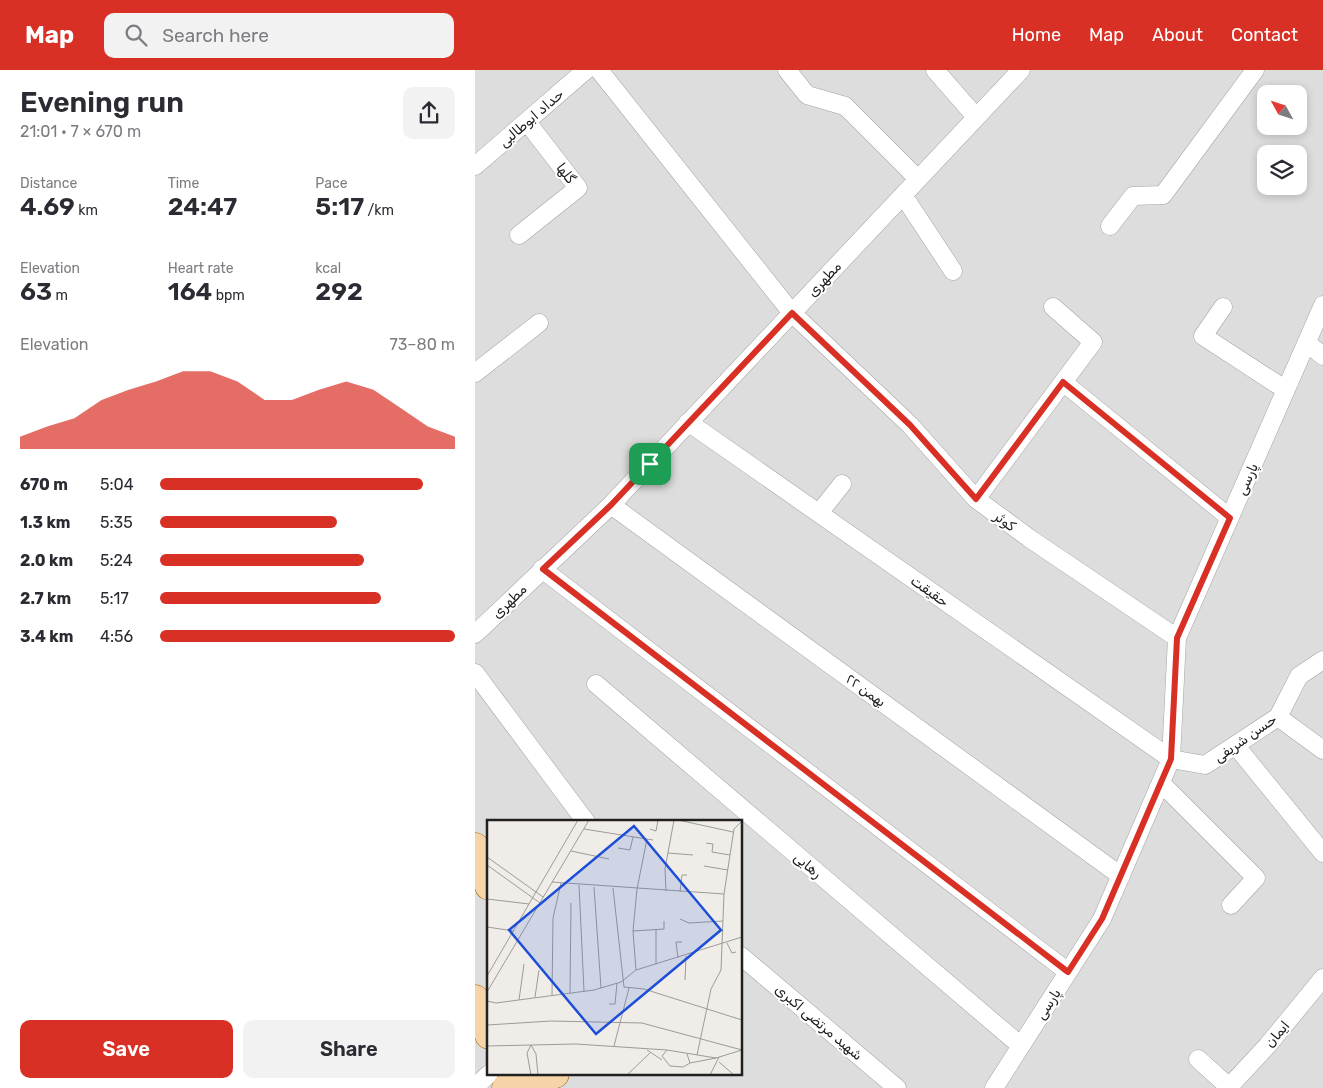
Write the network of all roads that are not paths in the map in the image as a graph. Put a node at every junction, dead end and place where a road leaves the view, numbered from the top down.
1 (586, 70) edge
2 (599, 70) edge
3 (787, 70) edge
4 (935, 70) edge
5 (1021, 70) edge
6 (1255, 70) edge
7 (976, 117) junction
8 (527, 122) junction
9 (475, 166) edge
10 (918, 179) junction
11 (903, 195) junction
12 (1110, 226) dead end
13 (519, 236) dead end
14 (953, 271) dead end
15 (1323, 305) edge
16 (1053, 307) dead end
17 (1223, 307) dead end
18 (792, 313) junction
19 (539, 323) dead end
20 (1307, 343) junction
21 (1323, 356) edge
22 (475, 374) edge
23 (1063, 382) junction
24 (1286, 390) junction
25 (689, 422) junction
26 (842, 484) dead end
27 (976, 499) junction
28 (611, 505) junction
29 (819, 513) junction
30 (1230, 518) junction
31 (543, 569) junction
32 (475, 634) edge
33 (1177, 638) junction
34 (1323, 660) edge
35 (475, 672) edge
36 (595, 684) dead end
37 (1278, 717) junction
38 (1236, 746) junction
39 (1323, 750) edge
40 (1171, 759) junction
41 (1161, 783) junction
42 (585, 820) edge
43 (475, 847) edge
44 (1323, 854) edge
45 (1121, 876) junction
46 (487, 880) edge
47 (1231, 905) dead end
48 (743, 958) edge
49 (1068, 972) junction
50 (1323, 978) edge
51 (475, 999) edge
52 (487, 1030) edge
53 (1021, 1046) junction
54 (1198, 1059) dead end
55 (487, 1076) edge
56 (548, 1076) edge
57 (475, 1087) edge
58 (505, 1088) edge
59 (897, 1088) edge
60 (994, 1088) edge
61 (1228, 1088) edge

1 - 8 street, حداد ابوطالبی
2 - 18 street, کوثر
3 - 10 street
4 - 7 street
5 - 7 street, مطهری
6 - 12 street
7 - 10 street, مطهری
8 - 9 street, حداد ابوطالبی
8 - 13 street, گلها
10 - 11 street, مطهری
11 - 14 street
11 - 18 street, مطهری
15 - 20 street, پارسی
16 - 23 street
17 - 24 street
18 - 25 street, مطهری
18 - 27 street, کوثر
19 - 22 street
20 - 21 street
20 - 24 street, پارسی
23 - 27 street
23 - 30 street
24 - 30 street, پارسی
25 - 28 street, مطهری
25 - 29 street, حقیقت
26 - 29 street
27 - 33 street, کوثر
28 - 31 street, مطهری
28 - 45 street, ۲۲ بهمن
29 - 40 street, حقیقت
30 - 33 street, پارسی
31 - 32 street, مطهری
31 - 49 street
33 - 40 street, پارسی
34 - 37 street, حسن شریفی
35 - 42 street
36 - 53 street, رهایی
37 - 38 street, حسن شریفی
37 - 39 street
38 - 40 street, حسن شریفی
38 - 44 street
40 - 41 street, پارسی
41 - 45 street, پارسی
41 - 47 street
43 - 46 main road
45 - 49 street, پارسی
48 - 59 street, شهید مرتضی اکبری
49 - 53 street, پارسی
50 - 61 street, ایمان
51 - 52 main road
53 - 60 street, پارسی
54 - 61 street
55 - 57 street
56 - 58 main road

